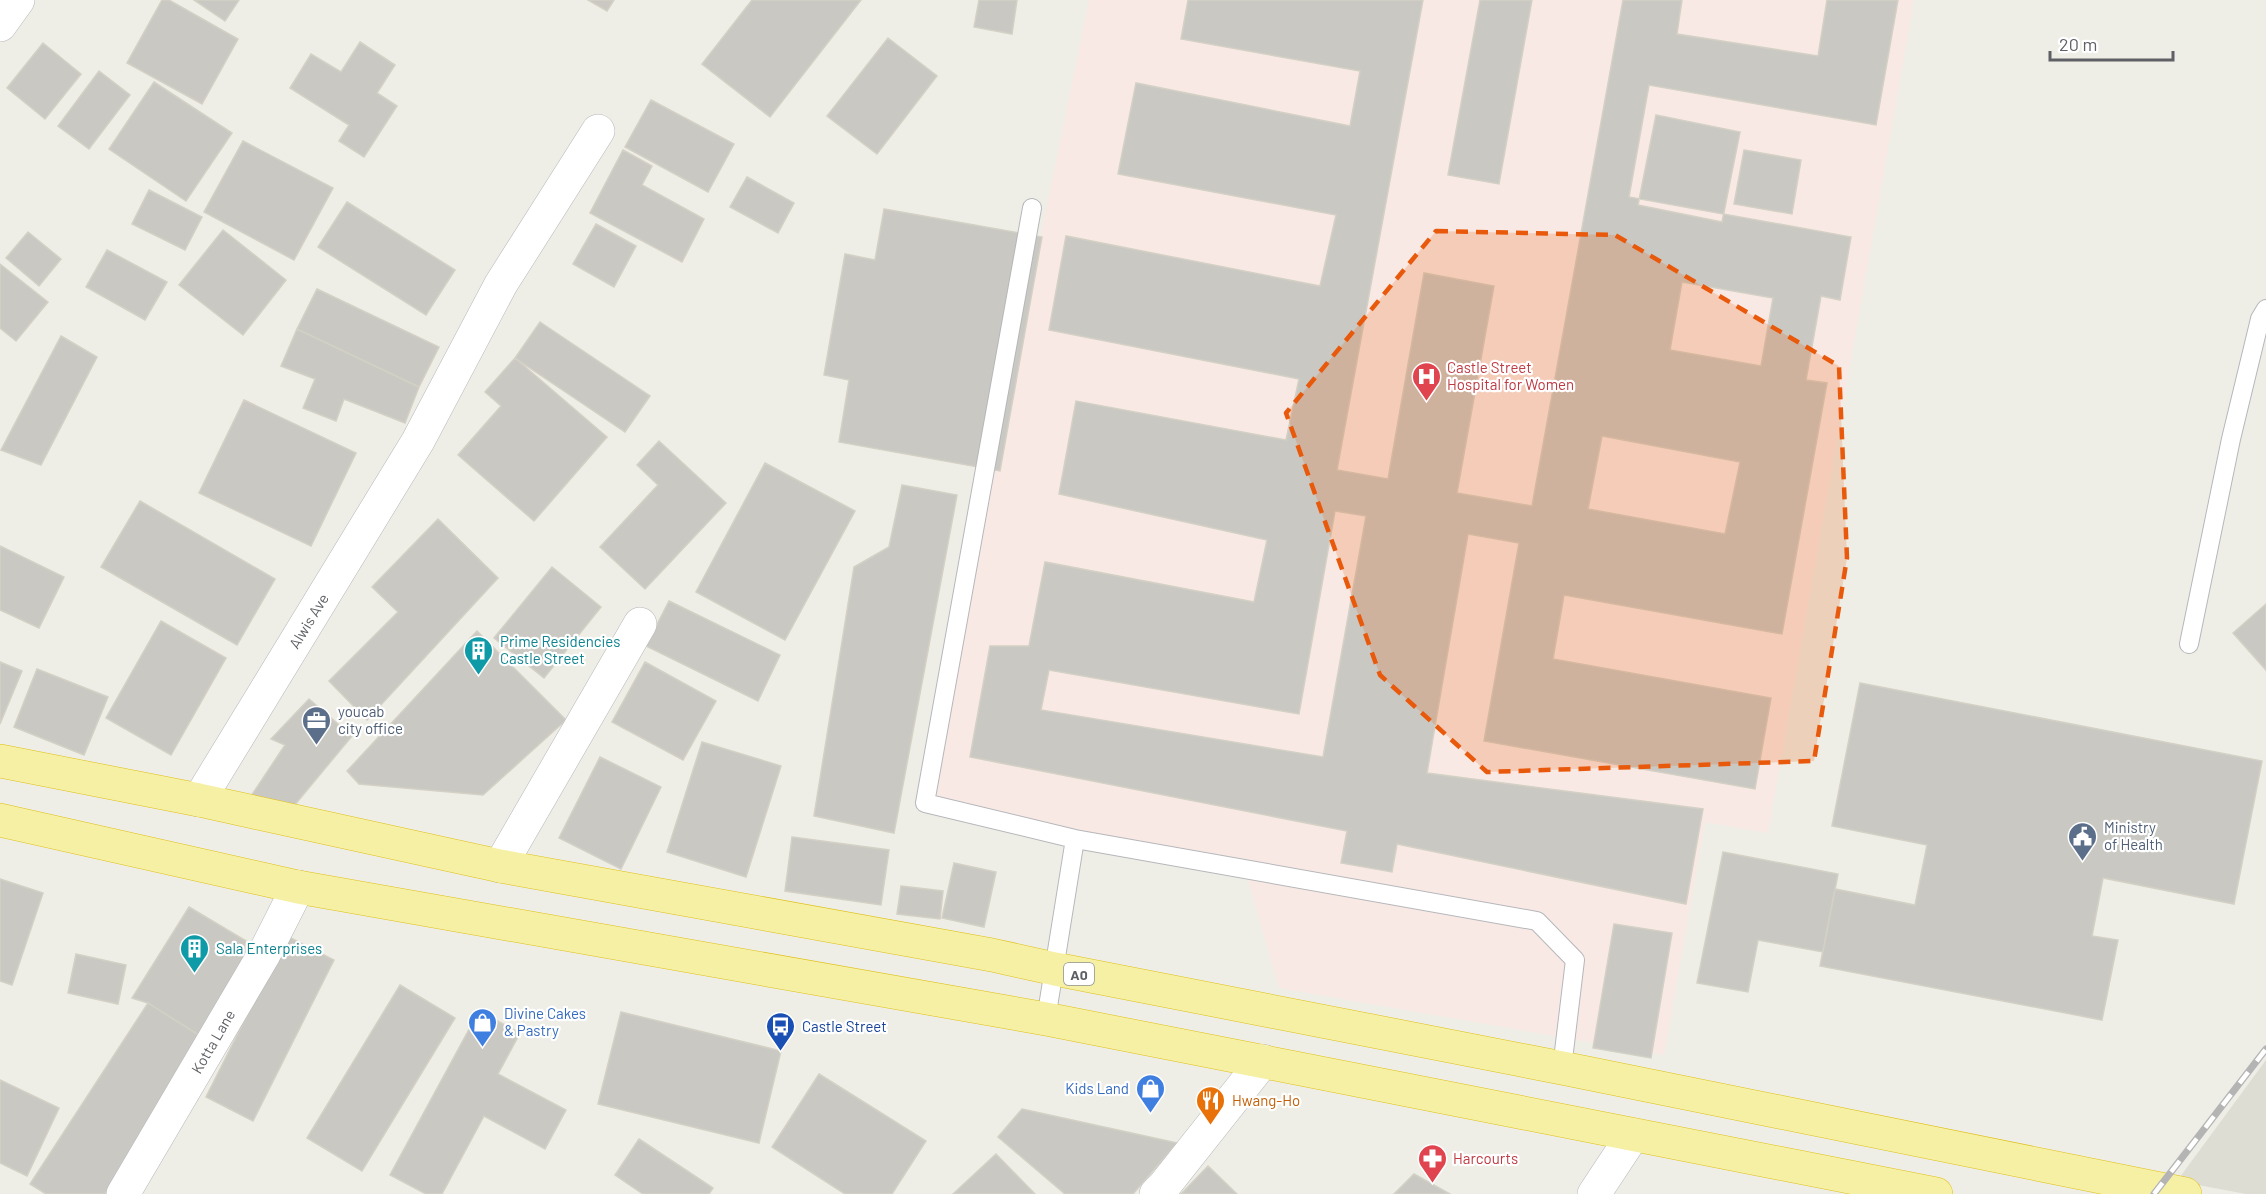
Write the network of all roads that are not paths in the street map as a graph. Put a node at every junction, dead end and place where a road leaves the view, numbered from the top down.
1 (18, 0) edge
2 (0, 25) edge
3 (598, 131) dead end
4 (1032, 208) dead end
5 (2266, 309) edge
6 (640, 624) dead end
7 (2189, 644) dead end
8 (0, 761) edge
9 (199, 800) junction
10 (0, 820) edge
11 (1075, 839) junction
12 (500, 866) junction
13 (298, 887) junction
14 (1055, 969) junction
15 (1046, 1019) junction
16 (1263, 1061) junction
17 (1562, 1068) junction
18 (1633, 1135) junction
19 (123, 1194) edge
20 (1156, 1194) edge
21 (1594, 1194) edge
22 (1936, 1194) edge
23 (2186, 1194) edge

1 - 2 street
3 - 9 street, Alwis Ave
4 - 11 lane
5 - 7 lane
6 - 12 street
8 - 9 highway, A0
9 - 12 highway, A0
10 - 13 highway
11 - 14 lane
11 - 17 lane
12 - 14 highway, A0
13 - 15 highway
13 - 19 street, Kotta Lane
14 - 15 lane
14 - 17 highway, A0
15 - 16 highway
16 - 18 highway
16 - 20 street
17 - 23 highway, A0
18 - 21 street
18 - 22 highway

